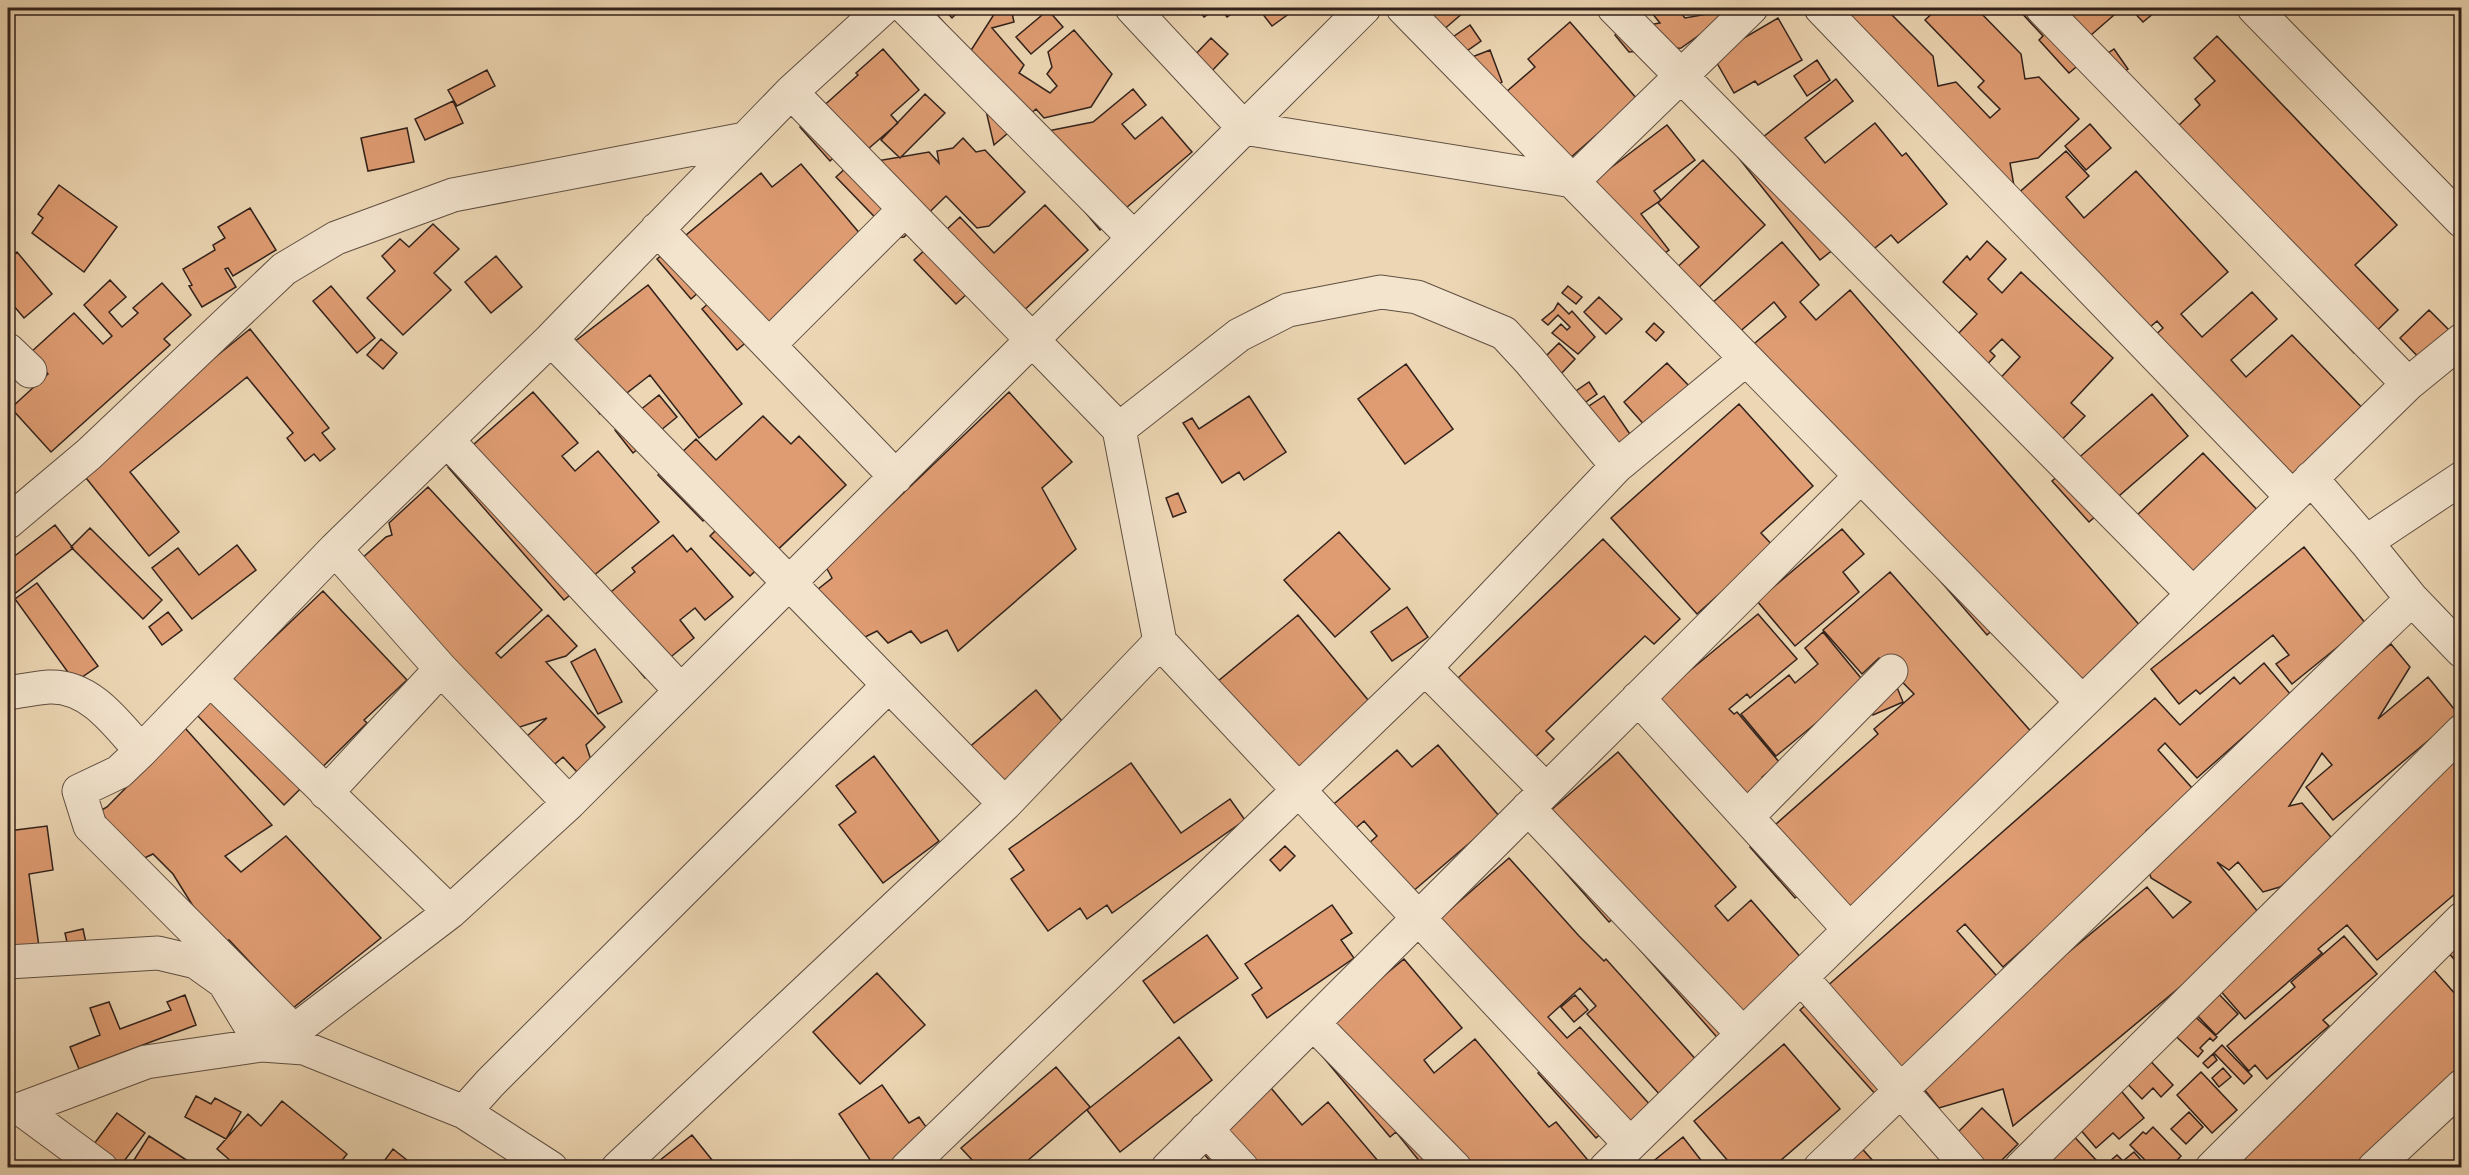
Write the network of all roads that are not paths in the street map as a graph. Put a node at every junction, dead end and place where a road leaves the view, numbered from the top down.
1 (883, 8) edge
2 (906, 8) edge
3 (1132, 8) edge
4 (1364, 8) edge
5 (1403, 8) edge
6 (1614, 8) edge
7 (1751, 8) edge
8 (1821, 8) edge
9 (2042, 8) edge
10 (2254, 8) edge
11 (1681, 75) junction
12 (791, 92) junction
13 (1244, 128) junction
14 (745, 139) junction
15 (1573, 181) junction
16 (905, 209) junction
17 (2462, 221) edge
18 (657, 229) junction
19 (1134, 238) junction
20 (551, 339) junction
21 (1032, 340) junction
22 (2462, 340) edge
23 (769, 345) junction
24 (1746, 359) junction
25 (2408, 384) junction
26 (1119, 429) junction
27 (448, 441) junction
28 (1617, 466) junction
29 (1861, 476) junction
30 (896, 477) junction
31 (2462, 478) edge
32 (2302, 487) junction
33 (8, 522) edge
34 (2366, 542) junction
35 (335, 549) junction
36 (789, 583) junction
37 (2193, 594) junction
38 (2412, 599) junction
39 (1160, 642) junction
40 (2462, 651) edge
41 (1425, 668) junction
42 (441, 669) junction
43 (1891, 671) dead end
44 (210, 679) junction
45 (889, 685) junction
46 (681, 691) junction
47 (8, 693) edge
48 (1638, 698) junction
49 (2082, 702) junction
50 (2462, 730) edge
51 (141, 752) junction
52 (1299, 789) junction
53 (326, 793) junction
54 (1537, 799) junction
55 (569, 803) junction
56 (1005, 804) junction
57 (1747, 817) junction
58 (450, 912) junction
59 (1420, 916) junction
60 (2462, 918) edge
61 (1850, 929) junction
62 (8, 962) edge
63 (1801, 977) junction
64 (1313, 1023) junction
65 (1743, 1034) junction
66 (299, 1040) junction
67 (262, 1045) junction
68 (2462, 1086) edge
69 (1904, 1090) junction
70 (14, 1110) edge
71 (464, 1112) junction
72 (1206, 1130) junction
73 (1630, 1144) junction
74 (101, 1167) edge
75 (551, 1167) edge
76 (618, 1167) edge
77 (907, 1167) edge
78 (1168, 1167) edge
79 (1242, 1167) edge
80 (1455, 1167) edge
81 (1606, 1167) edge
82 (1820, 1167) edge
83 (1969, 1167) edge
84 (2021, 1167) edge
85 (2212, 1167) edge
86 (2374, 1167) edge

1 - 12 street
2 - 19 street
3 - 13 street
4 - 13 street
5 - 15 street
6 - 11 street
7 - 11 street
8 - 32 street
9 - 25 street
10 - 17 street
11 - 15 street
11 - 37 street
12 - 14 street
12 - 16 street
13 - 15 street
13 - 19 street
14 - 18 street
14 - 33 street
15 - 24 street
16 - 21 street
16 - 23 street
18 - 20 street
18 - 23 street
19 - 21 street
20 - 27 street
20 - 36 street
21 - 26 street
21 - 30 street
22 - 25 street
23 - 30 street
24 - 28 street
24 - 29 street
25 - 32 street
26 - 28 street
26 - 39 street
27 - 35 street
27 - 46 street
28 - 41 street
29 - 48 street
29 - 49 street
30 - 36 street
31 - 34 street
32 - 34 street
32 - 37 street
34 - 38 street
35 - 42 street
35 - 44 street
36 - 45 street
36 - 46 street
37 - 49 street
38 - 40 street
38 - 69 street
39 - 52 street
39 - 56 street
41 - 52 street
41 - 54 street
42 - 53 street
42 - 55 street
43 - 57 street
44 - 51 street
44 - 53 street
45 - 56 street
45 - 71 street
46 - 55 street
47 - 51 street
48 - 54 street
48 - 57 street
49 - 61 street
50 - 84 street
51 - 66 street
52 - 59 street
52 - 77 street
53 - 58 street
54 - 59 street
54 - 65 street
55 - 58 street
56 - 76 street
57 - 61 street
58 - 66 street
59 - 64 street
59 - 73 street
60 - 85 street
61 - 63 street
62 - 67 street
63 - 65 street
63 - 69 street
64 - 72 street
64 - 80 street
65 - 73 street
66 - 67 street
66 - 71 street
67 - 70 street
68 - 86 street
69 - 82 street
69 - 83 street
70 - 74 street
71 - 75 street
72 - 78 street
72 - 79 street
73 - 81 street

